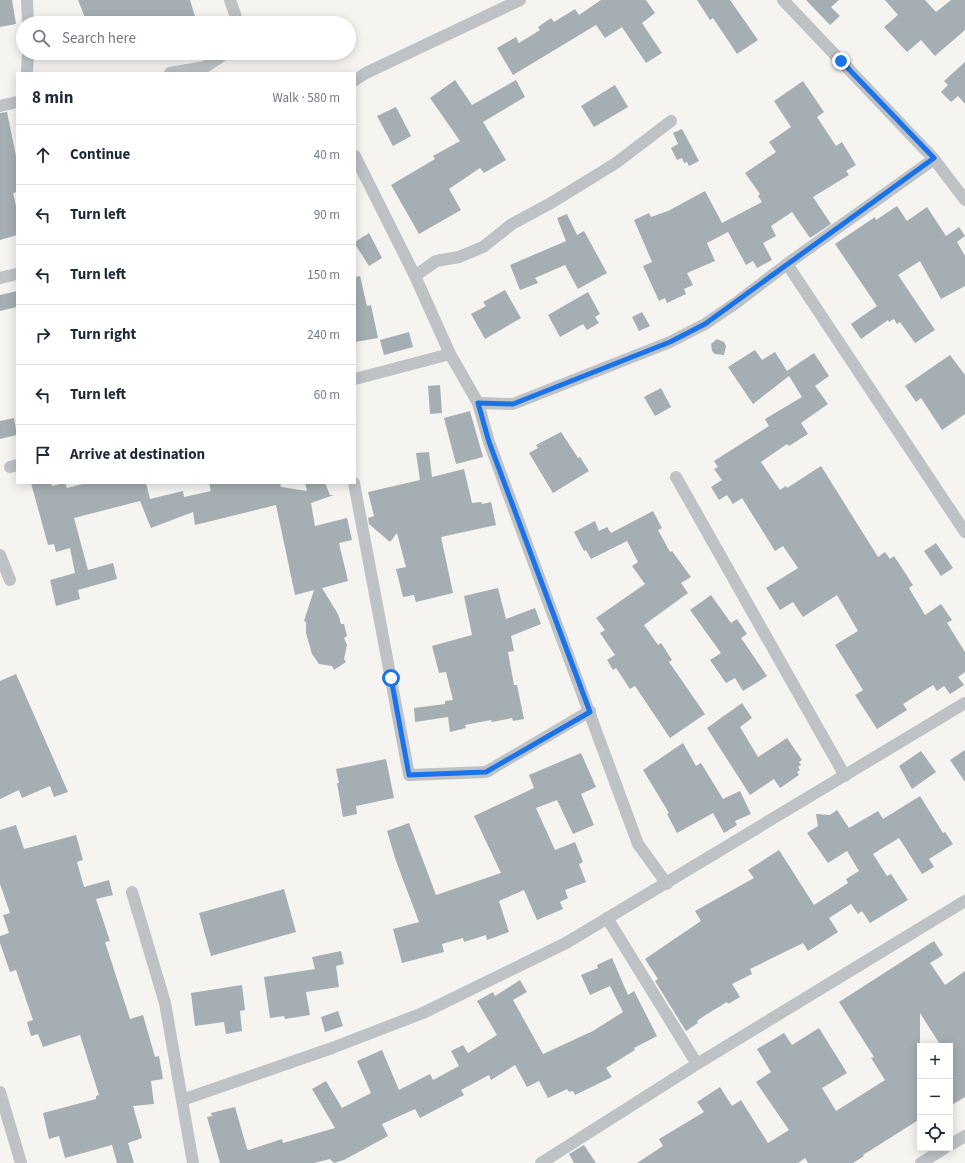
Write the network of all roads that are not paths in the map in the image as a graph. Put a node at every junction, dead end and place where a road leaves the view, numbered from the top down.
1 (27, 0) edge
2 (230, 0) edge
3 (520, 0) edge
4 (783, 0) edge
5 (28, 16) edge
6 (236, 16) edge
7 (28, 60) edge
8 (215, 60) edge
9 (27, 72) edge
10 (175, 72) edge
11 (356, 79) edge
12 (16, 102) edge
13 (0, 106) edge
14 (671, 121) dead end
15 (356, 158) edge
16 (934, 158) junction
17 (965, 200) edge
18 (787, 264) junction
19 (16, 274) edge
20 (415, 276) junction
21 (0, 278) edge
22 (450, 354) junction
23 (356, 379) edge
24 (478, 403) junction
25 (676, 477) dead end
26 (354, 484) edge
27 (965, 532) edge
28 (0, 555) edge
29 (10, 580) dead end
30 (965, 703) edge
31 (590, 712) junction
32 (845, 776) junction
33 (667, 884) junction
34 (132, 892) dead end
35 (965, 901) edge
36 (606, 918) junction
37 (698, 1064) junction
38 (0, 1092) edge
39 (182, 1100) junction
40 (965, 1136) edge
41 (953, 1143) edge
42 (940, 1151) edge
43 (21, 1163) edge
44 (193, 1163) edge
45 (541, 1163) edge
46 (921, 1163) edge

1 - 5 street
2 - 6 street
3 - 11 street
4 - 16 street
7 - 9 street
8 - 10 street
12 - 13 street
14 - 20 street
15 - 20 street
16 - 17 street
16 - 18 street
18 - 24 street
18 - 27 street
19 - 21 street
20 - 22 street
22 - 23 street
22 - 24 street
24 - 31 street
25 - 32 street
26 - 31 street
28 - 29 street
30 - 32 street
31 - 33 street
32 - 33 street
33 - 36 street
34 - 39 street
35 - 37 street
36 - 37 street
36 - 39 street
37 - 45 street
38 - 43 street
39 - 44 street
40 - 41 street
42 - 46 street

